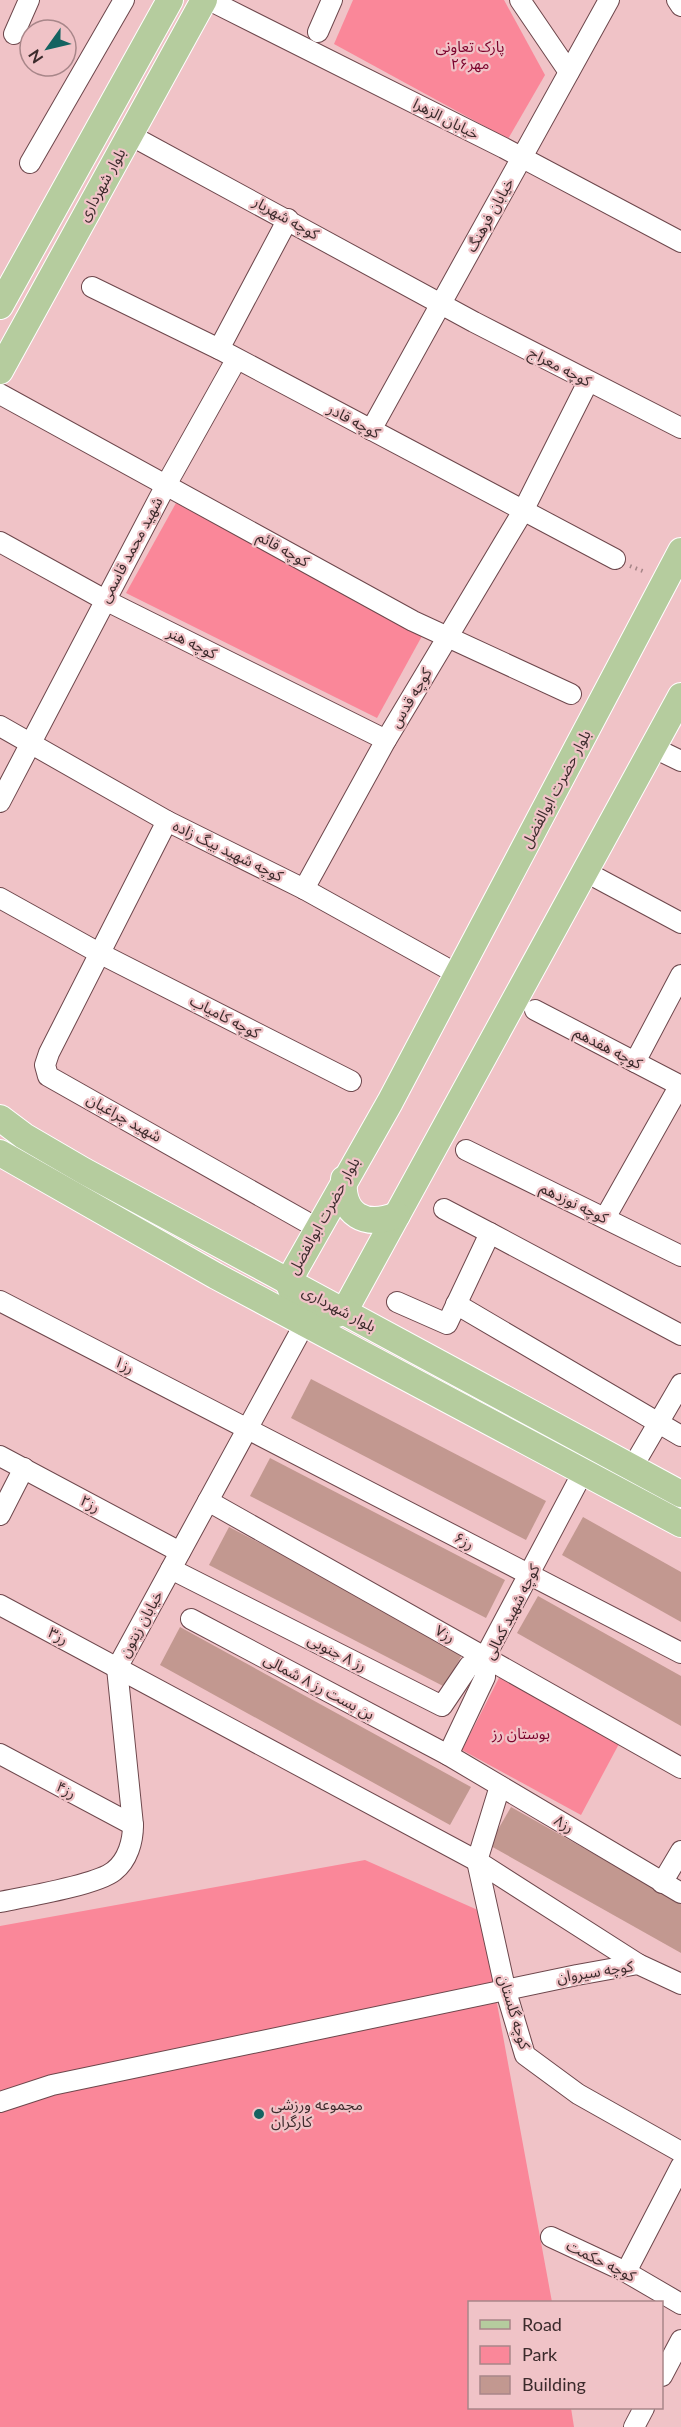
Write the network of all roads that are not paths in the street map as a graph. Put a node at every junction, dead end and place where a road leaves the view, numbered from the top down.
1 (29, 0) edge
2 (124, 0) edge
3 (170, 0) edge
4 (204, 0) edge
5 (209, 0) edge
6 (333, 0) edge
7 (520, 0) edge
8 (609, 0) edge
9 (677, 0) edge
10 (681, 6) edge
11 (318, 32) dead end
12 (14, 34) dead end
13 (569, 72) junction
14 (130, 135) junction
15 (522, 158) junction
16 (30, 163) dead end
17 (288, 219) junction
18 (681, 242) edge
19 (92, 287) dead end
20 (441, 304) junction
21 (0, 306) edge
22 (227, 354) junction
23 (0, 371) edge
24 (588, 382) junction
25 (0, 394) edge
26 (681, 428) edge
27 (371, 430) junction
28 (166, 485) junction
29 (523, 511) junction
30 (0, 542) edge
31 (681, 551) edge
32 (615, 559) road end
33 (105, 600) junction
34 (448, 637) junction
35 (571, 694) dead end
36 (681, 696) edge
37 (0, 726) edge
38 (386, 740) junction
39 (31, 742) junction
40 (652, 747) junction
41 (681, 762) edge
42 (0, 802) edge
43 (167, 820) junction
44 (584, 871) junction
45 (304, 889) junction
46 (0, 898) edge
47 (681, 923) edge
48 (99, 953) junction
49 (456, 974) junction
50 (681, 975) edge
51 (535, 1010) dead end
52 (635, 1062) junction
53 (351, 1081) dead end
54 (680, 1086) edge
55 (0, 1118) edge
56 (466, 1150) dead end
57 (0, 1153) edge
58 (344, 1179) junction
59 (444, 1209) dead end
60 (397, 1215) junction
61 (605, 1218) junction
62 (317, 1228) junction
63 (490, 1233) junction
64 (681, 1256) edge
65 (288, 1282) junction
66 (397, 1302) dead end
67 (456, 1304) junction
68 (3, 1309) edge
69 (344, 1312) junction
70 (305, 1323) junction
71 (681, 1335) edge
72 (681, 1384) edge
73 (658, 1423) junction
74 (248, 1428) junction
75 (681, 1436) edge
76 (0, 1456) edge
77 (24, 1468) junction
78 (632, 1468) junction
79 (583, 1472) junction
80 (681, 1494) edge
81 (208, 1501) junction
82 (0, 1515) edge
83 (681, 1524) edge
84 (175, 1561) junction
85 (530, 1576) junction
86 (0, 1605) edge
87 (191, 1619) dead end
88 (681, 1653) edge
89 (485, 1658) junction
90 (117, 1668) junction
91 (0, 1754) edge
92 (448, 1755) junction
93 (681, 1768) edge
94 (500, 1786) junction
95 (133, 1825) junction
96 (681, 1851) edge
97 (477, 1861) junction
98 (662, 1883) junction
99 (681, 1893) edge
100 (0, 1902) edge
101 (638, 1964) junction
102 (681, 1984) edge
103 (505, 1988) junction
104 (0, 2102) edge
105 (681, 2152) edge
106 (681, 2166) edge
107 (551, 2237) dead end
108 (626, 2272) junction
109 (681, 2304) edge
110 (681, 2340) edge
111 (663, 2374) edge
112 (643, 2409) edge
113 (634, 2427) edge

1 - 12 street
2 - 16 street
3 - 21 main road, بلوار شهرداری
4 - 14 main road, بلوار شهرداری
5 - 15 street, خیابان الزهرا
6 - 11 street
7 - 13 street
8 - 13 street, خیابان فرهنگ
9 - 10 street
13 - 15 street, خیابان فرهنگ
14 - 17 street, کوچه شهریار
14 - 23 main road, بلوار شهرداری
15 - 18 street, خیابان الزهرا
15 - 20 street, خیابان فرهنگ
17 - 20 street, کوچه شهریار
17 - 22 street, شهید محمد قاسمی
19 - 22 street, کوچه قادر
20 - 24 street, کوچه معراج
20 - 27 street, خیابان فرهنگ
22 - 27 street, کوچه قادر
22 - 28 street, شهید محمد قاسمی
24 - 26 street, کوچه معراج
24 - 29 street, کوچه قدس
25 - 28 street, کوچه قائم
27 - 29 street, کوچه قادر
28 - 33 street, شهید محمد قاسمی
28 - 34 street, کوچه قائم
29 - 32 street, کوچه قادر
29 - 34 street, کوچه قدس
30 - 33 street, کوچه هنر
31 - 49 main road, بلوار حضرت ابوالفضل
33 - 38 street, کوچه هنر
33 - 39 street, شهید محمد قاسمی
34 - 35 street, کوچه قائم
34 - 38 street, کوچه قدس
36 - 40 main road
37 - 39 street, کوچه شهید بیگ زاده
38 - 45 street, کوچه قدس
39 - 42 street, شهید محمد قاسمی
39 - 43 street, کوچه شهید بیگ زاده
40 - 41 street
40 - 44 main road
43 - 45 street, کوچه شهید بیگ زاده
43 - 48 street
44 - 47 street
44 - 60 main road
45 - 49 street, کوچه شهید بیگ زاده
46 - 48 street, کوچه کامیاب
48 - 53 street, کوچه کامیاب
48 - 62 street, شهید چراغیان
49 - 58 main road, بلوار حضرت ابوالفضل
50 - 52 street
51 - 52 street, کوچه هفدهم
52 - 54 street, کوچه هفدهم
54 - 61 street
55 - 65 main road, بلوار شهرداری
56 - 61 street, کوچه نوزدهم
57 - 70 main road, بلوار شهرداری
58 - 60 main road
58 - 62 main road, بلوار حضرت ابوالفضل
59 - 63 street
60 - 69 main road
61 - 64 street, کوچه نوزدهم
62 - 65 main road, بلوار حضرت ابوالفضل
63 - 67 street
63 - 71 street
65 - 69 main road, بلوار شهرداری
65 - 70 main road, بلوار حضرت ابوالفضل
66 - 67 street
67 - 73 street
68 - 74 street, رز۱
69 - 70 main road
69 - 78 main road, بلوار شهرداری
70 - 74 street, خیابان زیتون
70 - 79 main road, بلوار شهرداری
72 - 73 street
73 - 75 street
73 - 78 street
74 - 81 street, خیابان زیتون
74 - 85 street, رز۶
76 - 77 street, رز۲
77 - 82 street
77 - 84 street, رز۲
78 - 80 main road, بلوار شهرداری
79 - 83 main road, بلوار شهرداری
79 - 85 street, کوچه شهید کمالی
81 - 84 street, خیابان زیتون
81 - 89 street, رز۷
84 - 89 street, رز ۸ جنوبی
84 - 90 street, خیابان زیتون
85 - 88 street, رز۶
85 - 89 street, کوچه شهید کمالی
86 - 90 street, رز۳
87 - 92 street, بن بست رز ۸ شمالی
89 - 92 street, کوچه شهید کمالی
89 - 93 street, رز۷
90 - 95 street, خیابان زیتون
90 - 97 street, رز۳
91 - 95 street, رز۴
92 - 94 street, رز۸
94 - 97 street
94 - 98 street, رز۸
95 - 100 street, خیابان زیتون
96 - 98 street
97 - 101 street, رز۳
97 - 103 street, کوچه گلستان
98 - 99 street, رز۸
101 - 102 street, کوچه سیروان
101 - 103 street, کوچه سیروان
103 - 104 street, کوچه سیروان
103 - 105 street, کوچه گلستان
106 - 108 street
107 - 108 street, کوچه حکمت
108 - 109 street, کوچه حکمت
110 - 111 street
112 - 113 street

